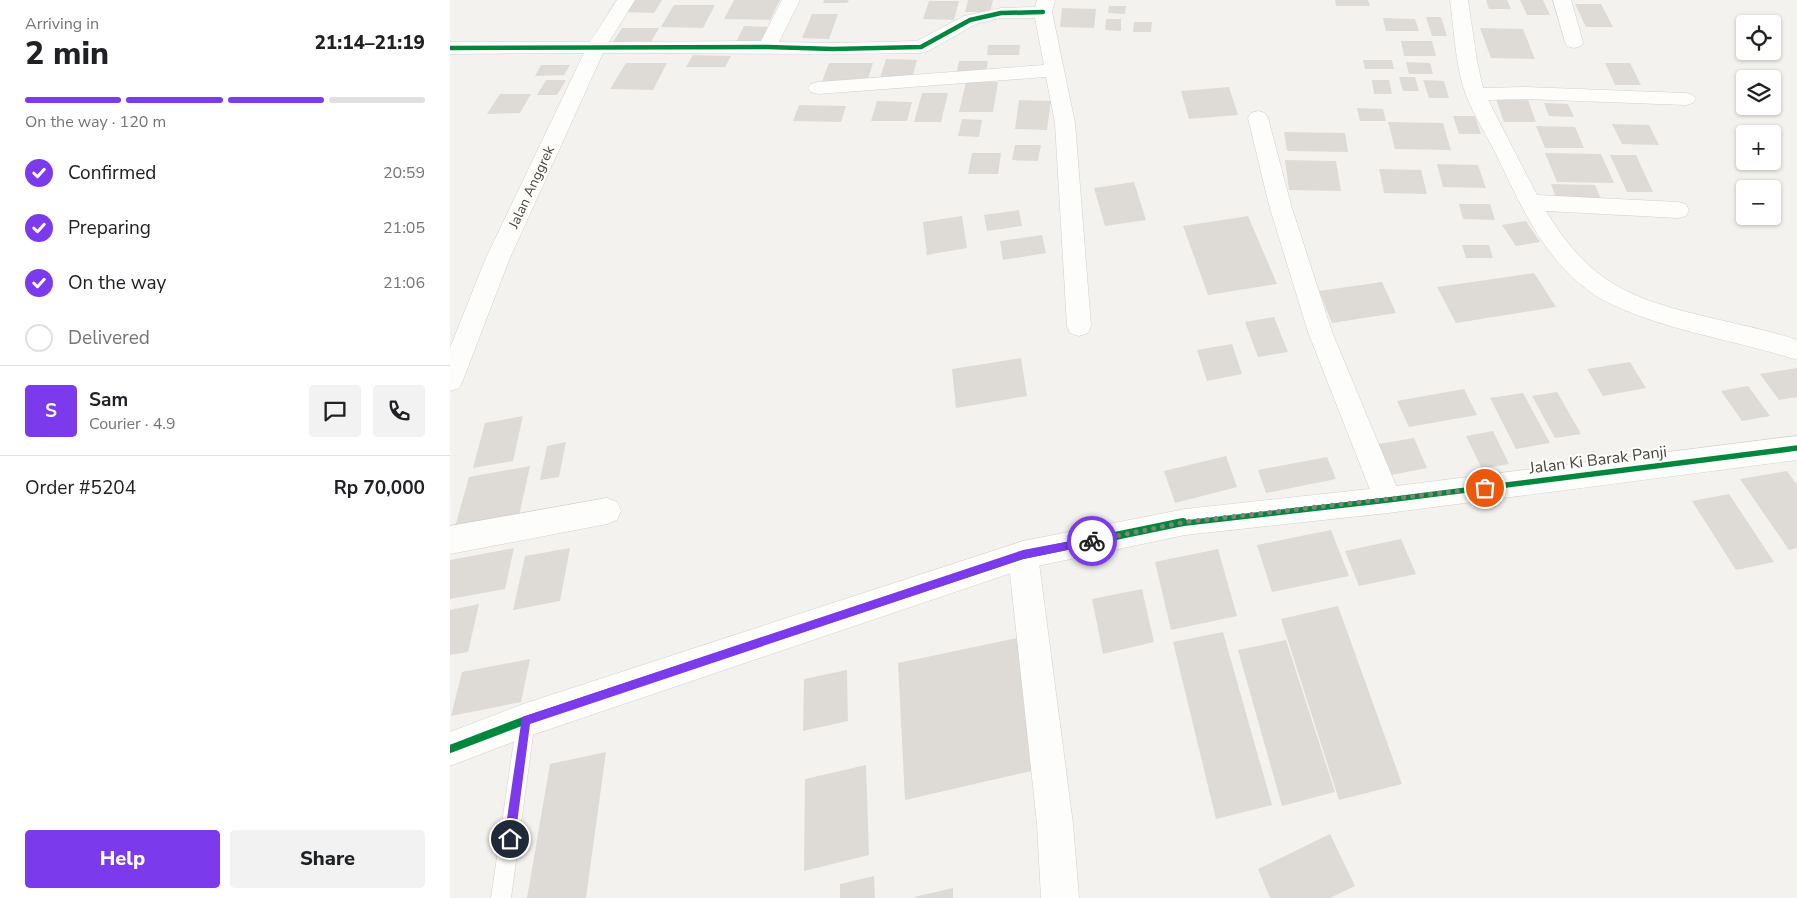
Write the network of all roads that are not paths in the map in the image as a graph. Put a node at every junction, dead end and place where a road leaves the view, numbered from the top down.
1 (626, 0) edge
2 (791, 0) edge
3 (1459, 0) edge
4 (1562, 0) edge
5 (1045, 6) edge
6 (1574, 42) dead end
7 (767, 47) junction
8 (450, 48) edge
9 (596, 48) junction
10 (1055, 70) junction
11 (818, 88) dead end
12 (1476, 94) junction
13 (1686, 99) dead end
14 (1258, 118) dead end
15 (1529, 202) junction
16 (1678, 210) dead end
17 (1080, 326) dead end
18 (1797, 350) edge
19 (450, 380) edge
20 (1797, 448) edge
21 (1388, 500) junction
22 (607, 511) dead end
23 (450, 540) edge
24 (1023, 554) junction
25 (526, 720) junction
26 (450, 749) edge
27 (502, 898) edge
28 (1060, 898) edge

1 - 9 street, Jalan Anggrek
2 - 7 street
3 - 12 street
4 - 6 street
5 - 7 street
5 - 10 street
7 - 9 street
8 - 9 street
9 - 19 street, Jalan Anggrek
10 - 11 street
10 - 17 street
12 - 13 street
12 - 15 street
14 - 21 street
15 - 16 street
15 - 18 street
20 - 21 street, Jalan Ki Barak Panji
21 - 24 street, Jalan Ki Barak Panji
22 - 23 street
24 - 25 street, Jalan Ki Barak Panji
24 - 28 street
25 - 26 street, Jalan Ki Barak Panji
25 - 27 lane

